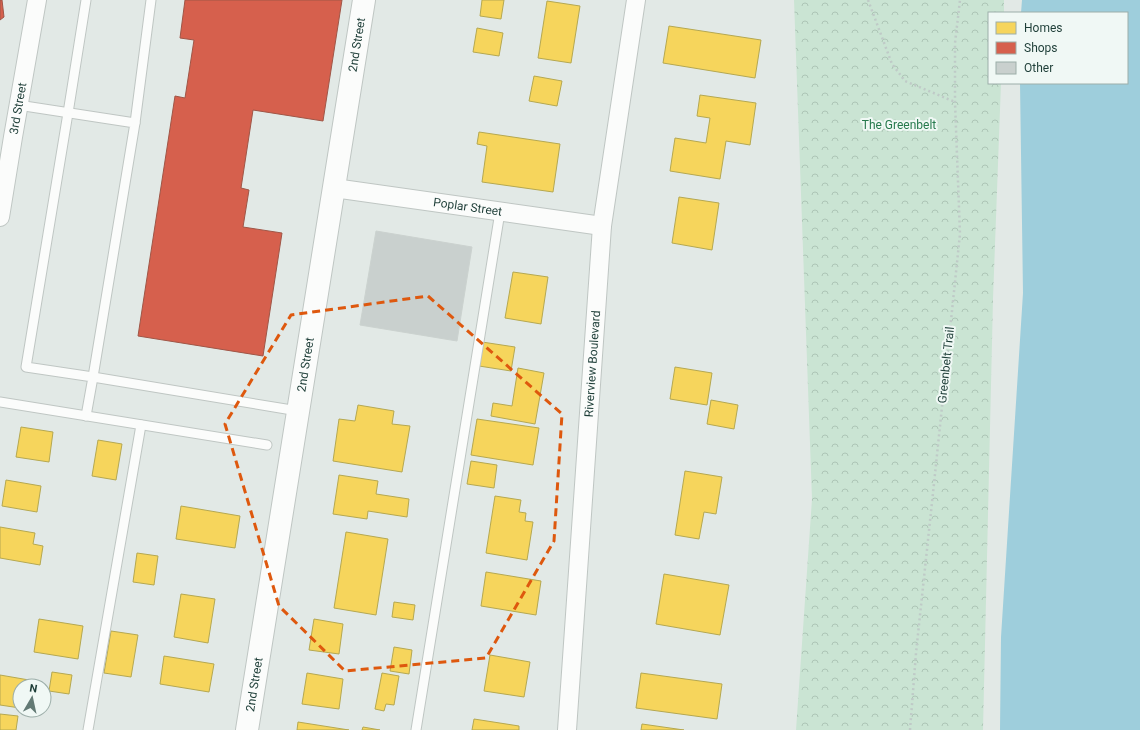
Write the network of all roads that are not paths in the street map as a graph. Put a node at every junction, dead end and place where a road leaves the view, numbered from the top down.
1 (37, 0) edge
2 (86, 0) edge
3 (151, 0) edge
4 (364, 0) edge
5 (636, 0) edge
6 (18, 105) junction
7 (68, 113) junction
8 (135, 123) junction
9 (6, 136) edge
10 (334, 188) junction
11 (500, 212) junction
12 (0, 217) edge
13 (602, 226) junction
14 (92, 377) junction
15 (0, 402) edge
16 (298, 411) junction
17 (86, 416) junction
18 (141, 425) junction
19 (267, 445) dead end
20 (88, 730) edge
21 (247, 730) edge
22 (416, 730) edge
23 (567, 730) edge

1 - 6 street, 3rd Street
2 - 7 lane
3 - 8 lane
4 - 10 street, 2nd Street
5 - 13 street, Riverview Boulevard
6 - 7 lane
6 - 9 street, 3rd Street
7 - 8 lane
7 - 14 lane
8 - 14 lane
9 - 12 street, 3rd Street
10 - 11 street, Poplar Street
10 - 16 street, 2nd Street
11 - 13 street, Poplar Street
11 - 22 lane
13 - 23 street, Riverview Boulevard
14 - 16 lane
14 - 17 lane
15 - 17 lane
16 - 21 street, 2nd Street
17 - 18 lane
18 - 19 lane
18 - 20 lane

